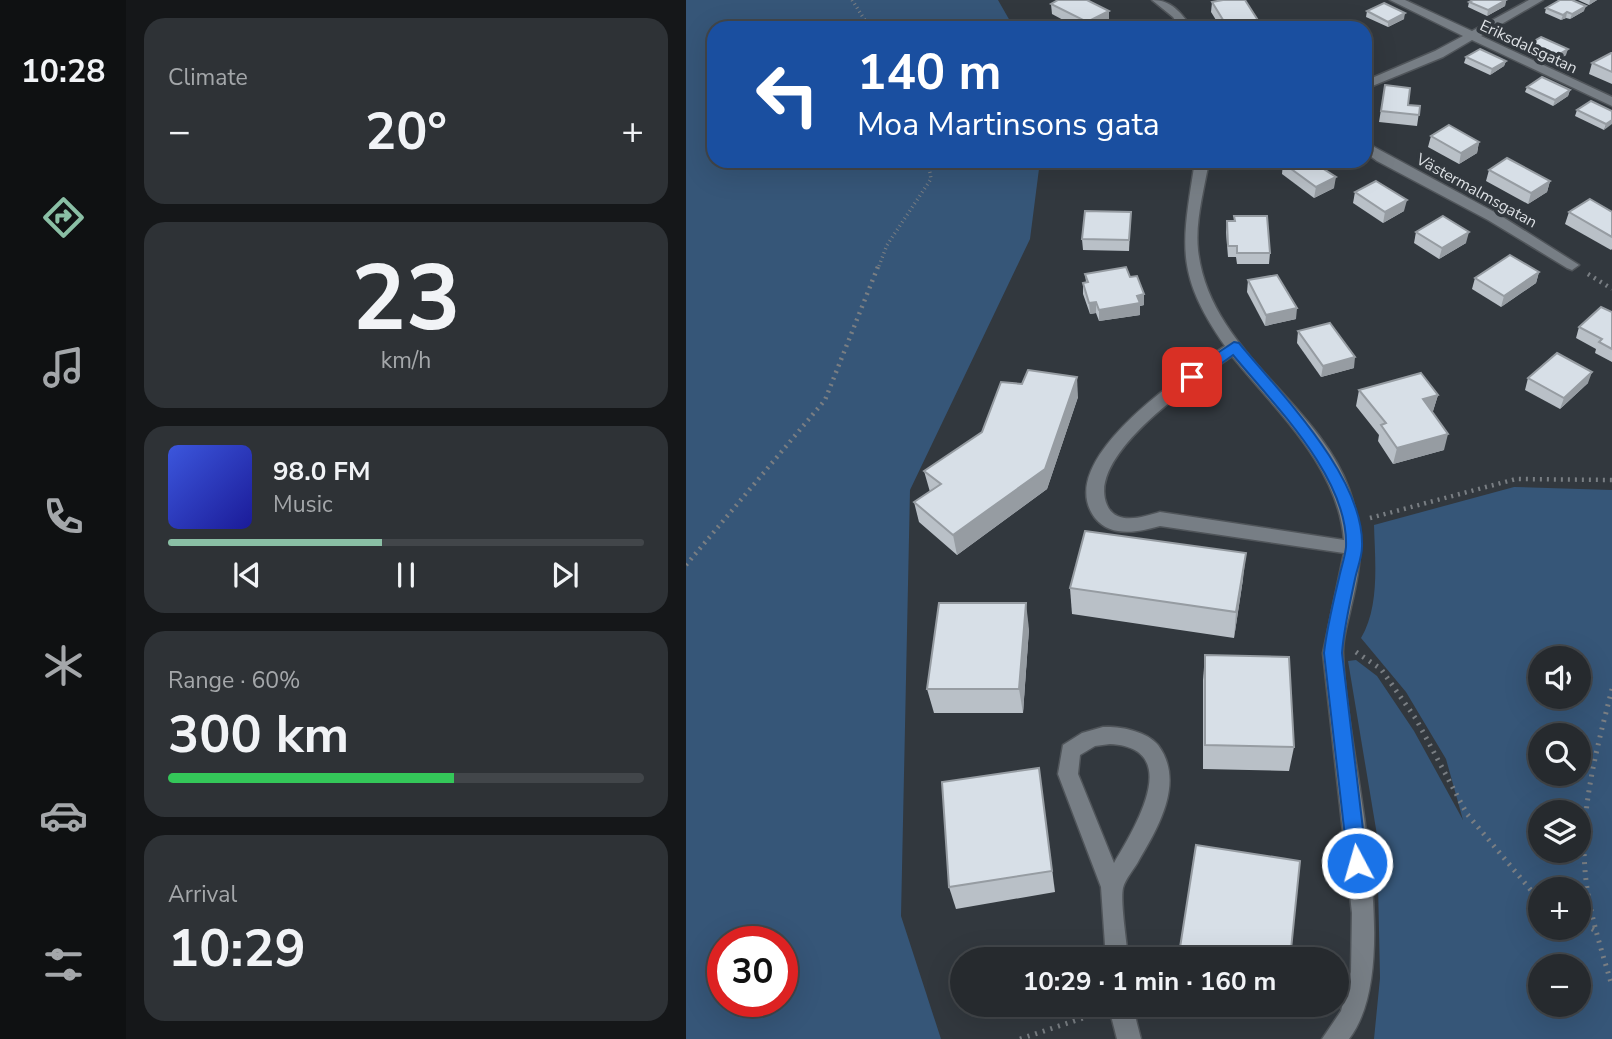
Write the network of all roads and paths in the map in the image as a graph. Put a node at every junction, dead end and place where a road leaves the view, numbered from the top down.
1 (852, 0) edge
2 (1158, 0) edge
3 (1396, 0) edge
4 (1537, 0) edge
5 (866, 21) edge
6 (1181, 21) edge
7 (1471, 37) junction
8 (1372, 81) edge
9 (1612, 102) edge
10 (1372, 151) edge
11 (929, 168) edge
12 (1201, 168) edge
13 (1572, 265) joint
14 (1612, 289) edge
15 (1234, 347) junction
16 (1612, 480) edge
17 (1352, 523) junction
18 (1354, 548) junction
19 (686, 565) edge
20 (1334, 640) junction
21 (1612, 689) edge
22 (1112, 887) junction
23 (1528, 887) edge
24 (1591, 928) edge
25 (1596, 931) junction
26 (1116, 947) edge
27 (1612, 986) edge
28 (1085, 1017) edge
29 (1123, 1017) edge
30 (1020, 1039) edge
31 (1129, 1039) edge
32 (1334, 1039) edge

1 - 5 path
2 - 6 street
3 - 7 street, Eriksdalsgatan
4 - 7 street
7 - 8 street
7 - 9 street, Eriksdalsgatan
10 - 13 street, Västermalmsgatan
11 - 19 path
12 - 15 street
13 - 14 path
15 - 17 street
15 - 18 street
16 - 17 path
17 - 18 street
18 - 20 street
20 - 23 path
20 - 32 street
21 - 25 path
22 - 22 street
22 - 26 street
24 - 25 path
25 - 27 path
28 - 30 path
29 - 31 street

